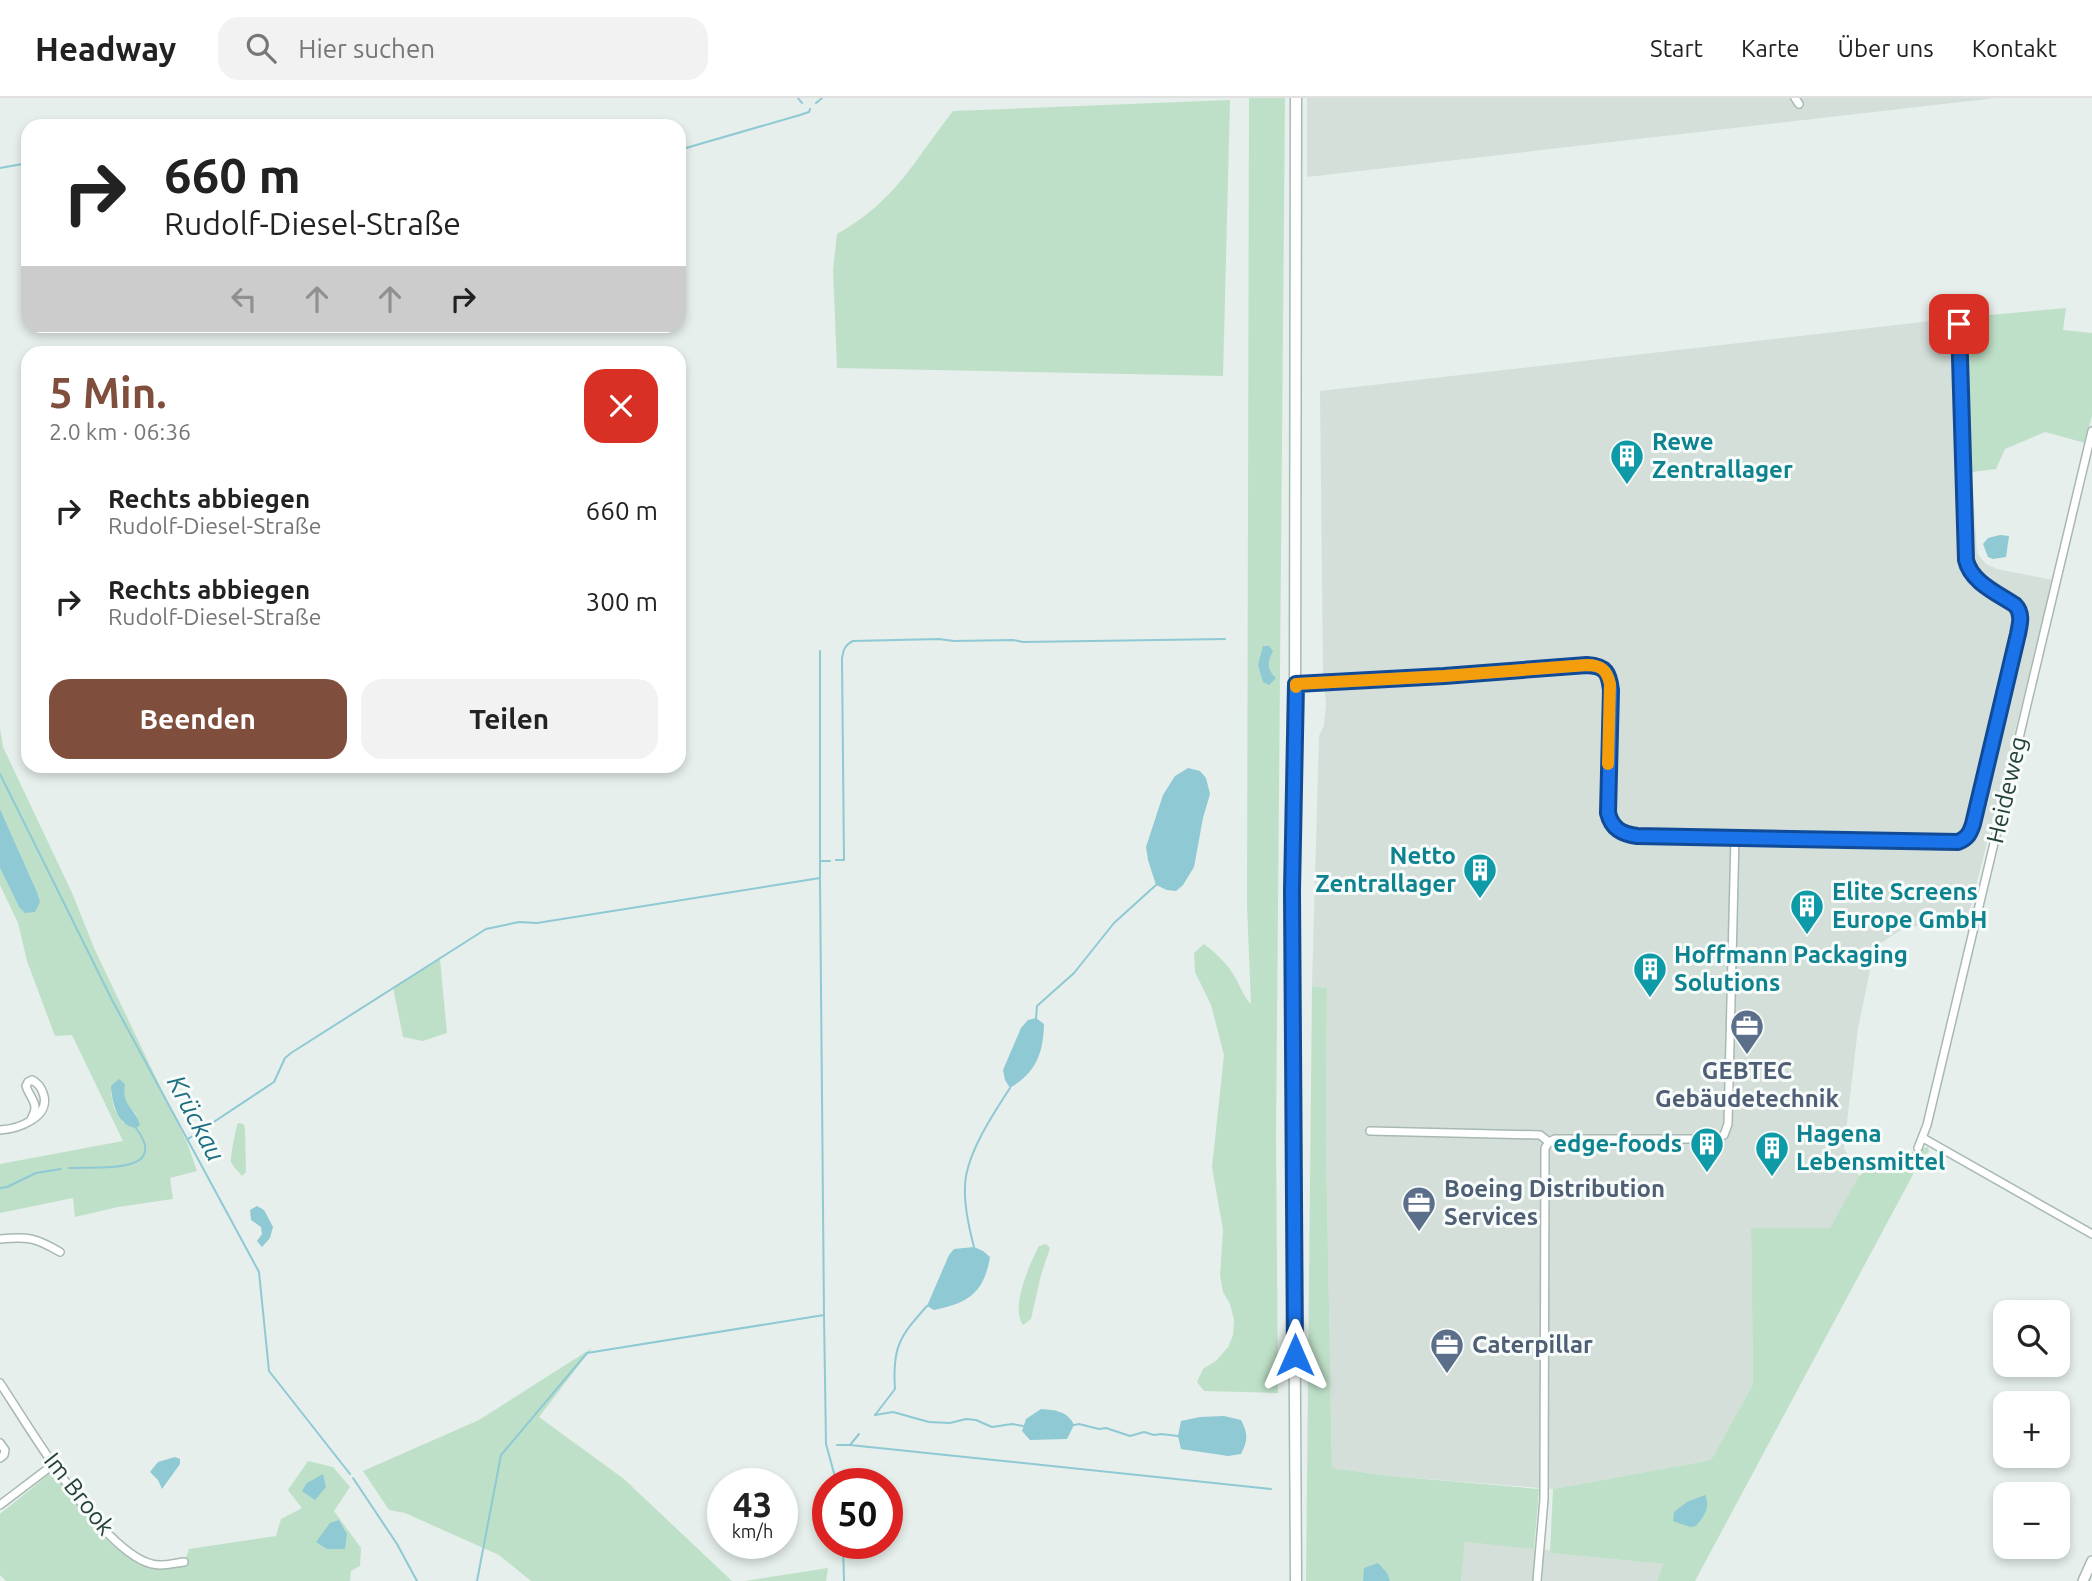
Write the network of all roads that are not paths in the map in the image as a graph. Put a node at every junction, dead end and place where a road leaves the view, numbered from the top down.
1 (1296, 98) edge
2 (1959, 324) dead end
3 (2092, 430) edge
4 (1296, 684) junction
5 (1735, 836) junction
6 (30, 1121) junction
7 (0, 1130) edge
8 (1370, 1131) dead end
9 (1923, 1138) junction
10 (1549, 1142) junction
11 (1918, 1147) dead end
12 (2092, 1234) edge
13 (0, 1239) edge
14 (60, 1252) dead end
15 (0, 1383) edge
16 (0, 1443) edge
17 (0, 1458) edge
18 (54, 1464) junction
19 (0, 1505) edge
20 (2092, 1560) edge
21 (184, 1562) dead end
22 (1296, 1581) edge
23 (1537, 1581) edge
24 (2083, 1581) edge

1 - 4 main road
2 - 5 street
3 - 9 street, Heideweg
4 - 5 street
4 - 22 main road
5 - 10 street
6 - 6 street
6 - 7 street
8 - 10 street
9 - 11 street, Heideweg
9 - 12 street
10 - 23 street
13 - 14 street
15 - 18 street, Im Brook
16 - 17 street
18 - 19 street
18 - 21 street, Im Brook
20 - 24 street

